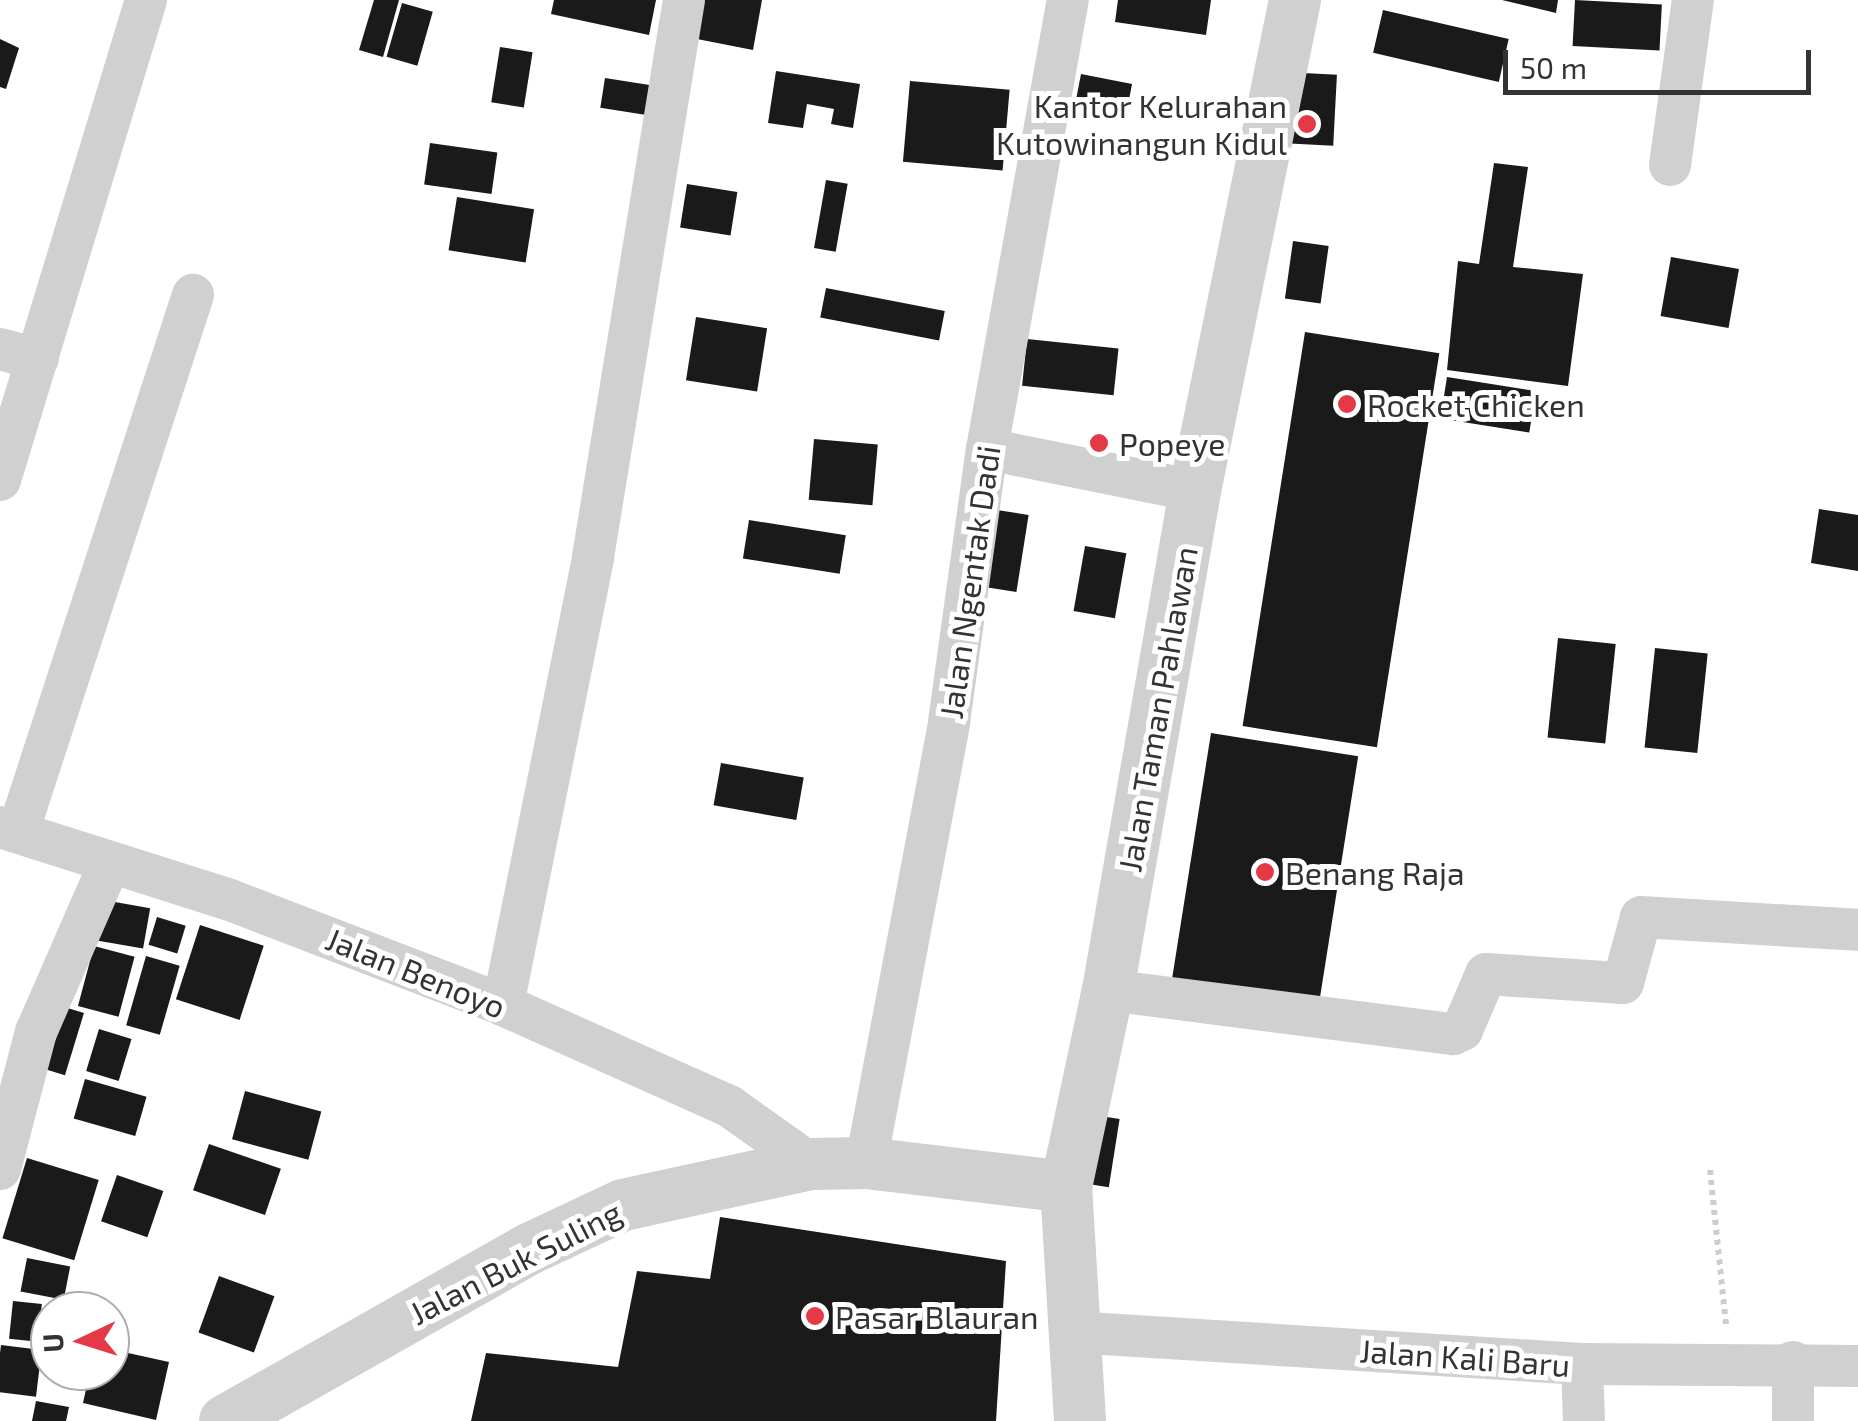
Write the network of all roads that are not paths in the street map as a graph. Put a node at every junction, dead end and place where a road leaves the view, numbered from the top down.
1 (146, 0) edge
2 (684, 0) edge
3 (1068, 0) edge
4 (1295, 0) edge
5 (1693, 0) edge
6 (1670, 165) dead end
7 (193, 294) dead end
8 (19, 354) edge
9 (987, 449) junction
10 (0, 480) edge
11 (1195, 491) junction
12 (9, 829) edge
13 (110, 863) junction
14 (1858, 930) edge
15 (1108, 990) junction
16 (503, 1005) junction
17 (18, 1029) edge
18 (866, 1162) junction
19 (811, 1164) junction
20 (0, 1169) edge
21 (1066, 1187) junction
22 (1072, 1332) junction
23 (1794, 1362) junction
24 (1582, 1364) junction
25 (1858, 1366) edge
26 (225, 1421) edge
27 (1080, 1421) edge
28 (1584, 1421) edge
29 (1792, 1421) edge

1 - 8 street
2 - 16 street
3 - 9 street, Jalan Ngentak Dadi
4 - 11 street, Jalan Taman Pahlawan
5 - 6 street
7 - 12 street
8 - 10 street
9 - 11 street
9 - 18 street, Jalan Ngentak Dadi
11 - 15 street, Jalan Taman Pahlawan
12 - 13 street, Jalan Benoyo
13 - 16 street, Jalan Benoyo
13 - 17 street
14 - 15 street
15 - 21 street, Jalan Taman Pahlawan
16 - 19 street, Jalan Benoyo
17 - 20 street
18 - 19 street, Jalan Buk Suling
18 - 21 street, Jalan Buk Suling
19 - 26 street, Jalan Buk Suling
21 - 22 street, Jalan Taman Pahlawan
22 - 24 street, Jalan Kali Baru
22 - 27 street, Jalan Taman Pahlawan
23 - 24 street, Jalan Kali Baru
23 - 25 street, Jalan Kali Baru
23 - 29 street
24 - 28 street

